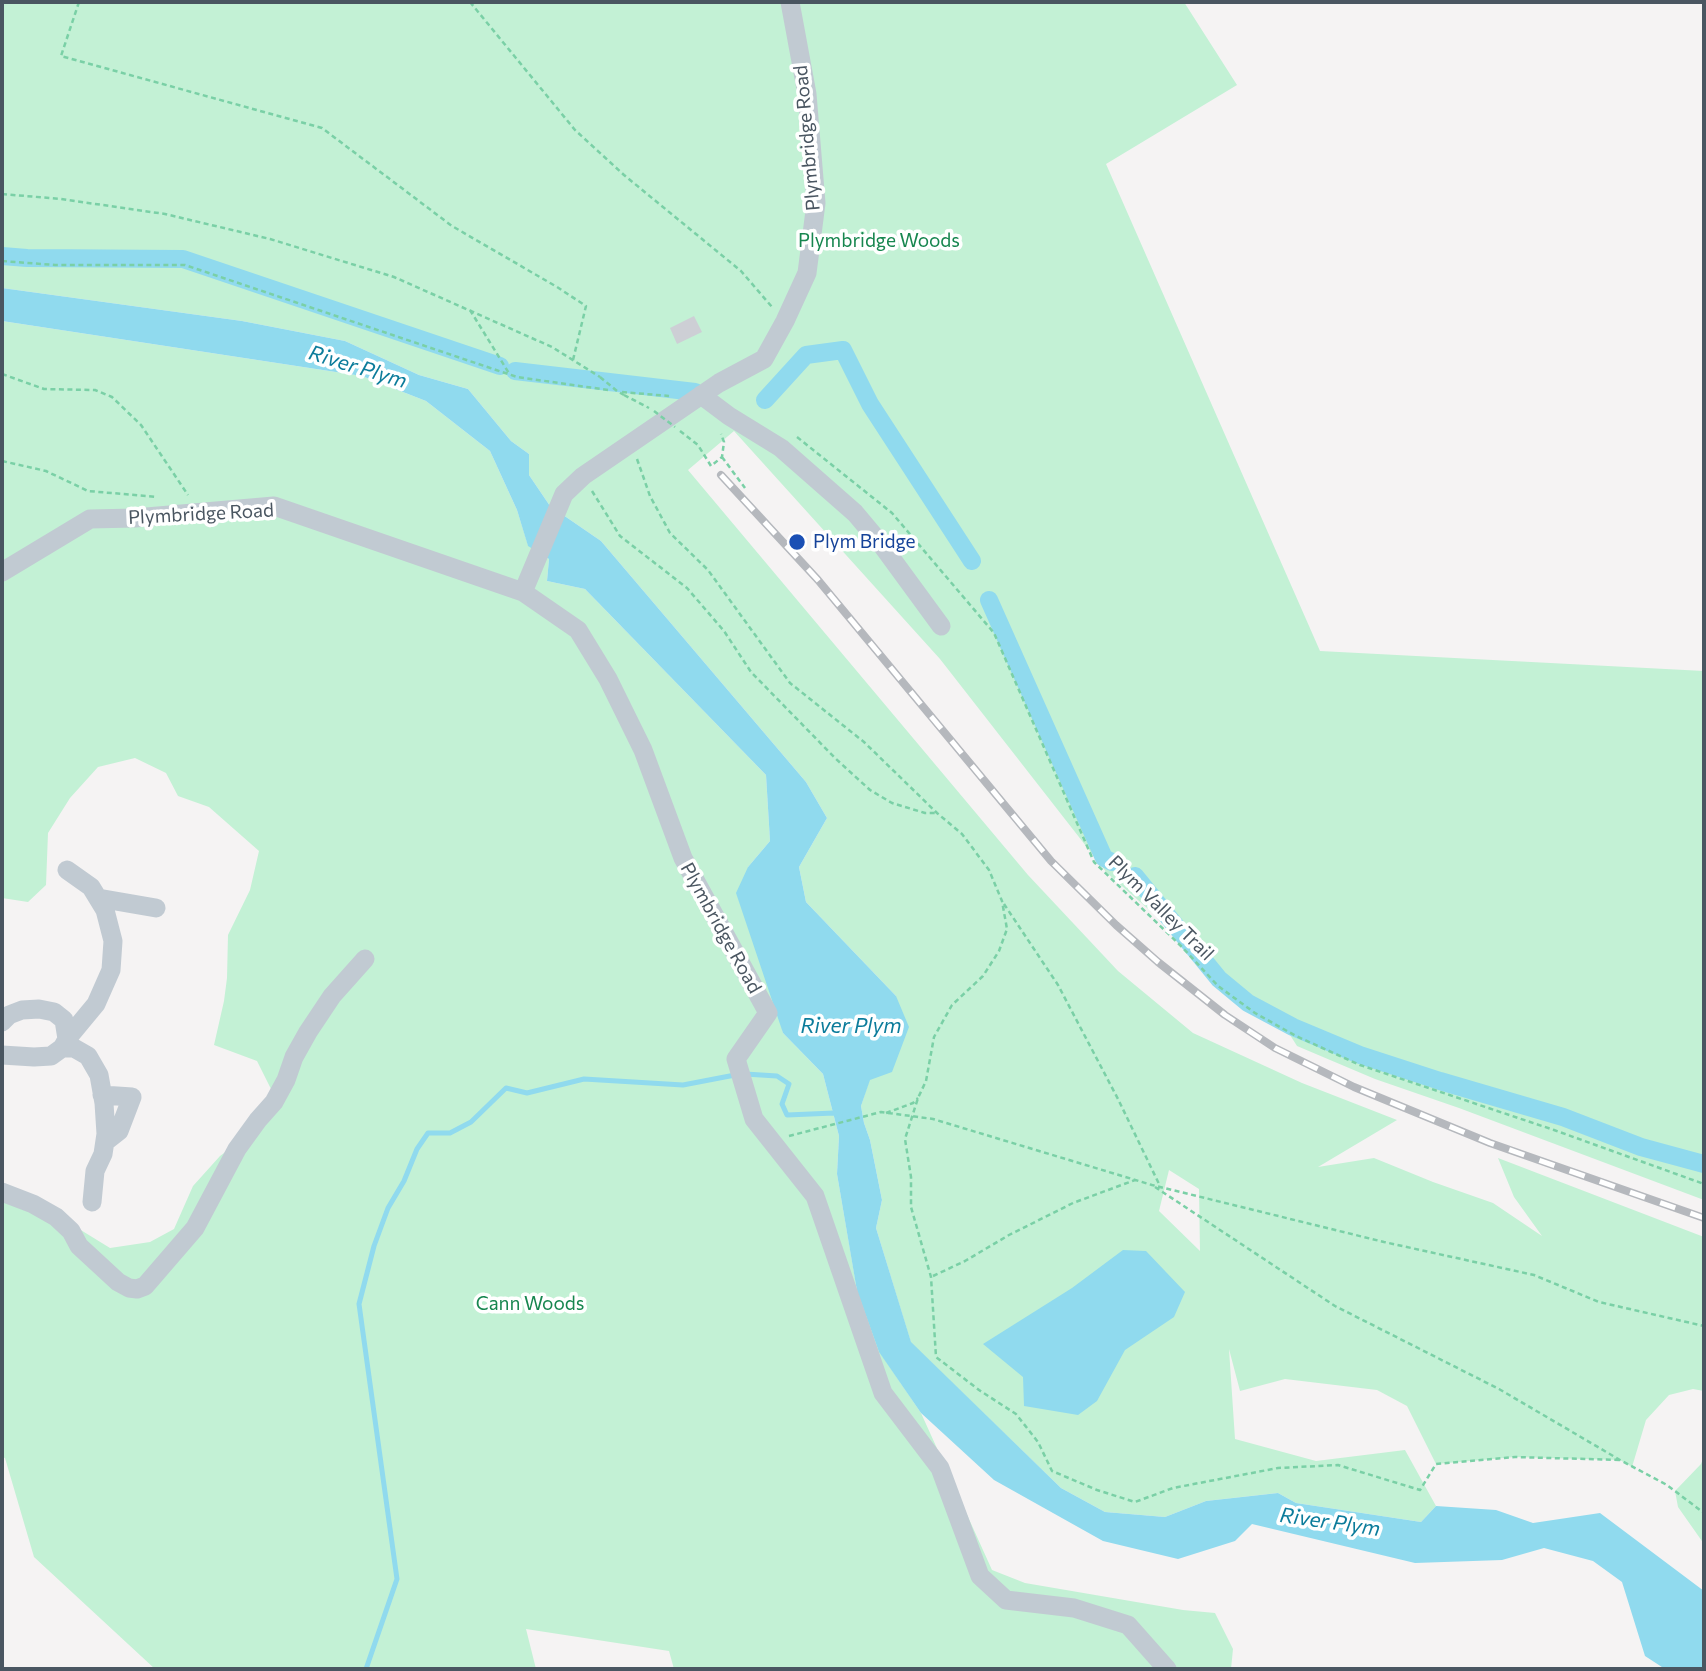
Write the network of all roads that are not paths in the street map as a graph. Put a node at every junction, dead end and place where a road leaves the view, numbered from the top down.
1 (790, 2) edge
2 (701, 395) junction
3 (2, 572) edge
4 (523, 592) junction
5 (941, 626) dead end
6 (67, 870) dead end
7 (98, 898) junction
8 (156, 908) dead end
9 (365, 959) dead end
10 (2, 1022) edge
11 (64, 1044) junction
12 (2, 1055) edge
13 (102, 1095) junction
14 (105, 1142) junction
15 (2, 1192) edge
16 (92, 1202) dead end
17 (1167, 1669) edge

1 - 2 street, Plymbridge Road
2 - 4 street, Plymbridge Road
2 - 5 street
3 - 4 street, Plymbridge Road
4 - 17 street, Plymbridge Road
6 - 7 street
7 - 8 street
7 - 11 street
9 - 15 street
10 - 11 street
11 - 12 street
11 - 13 street
13 - 14 street
13 - 14 street
14 - 16 street

